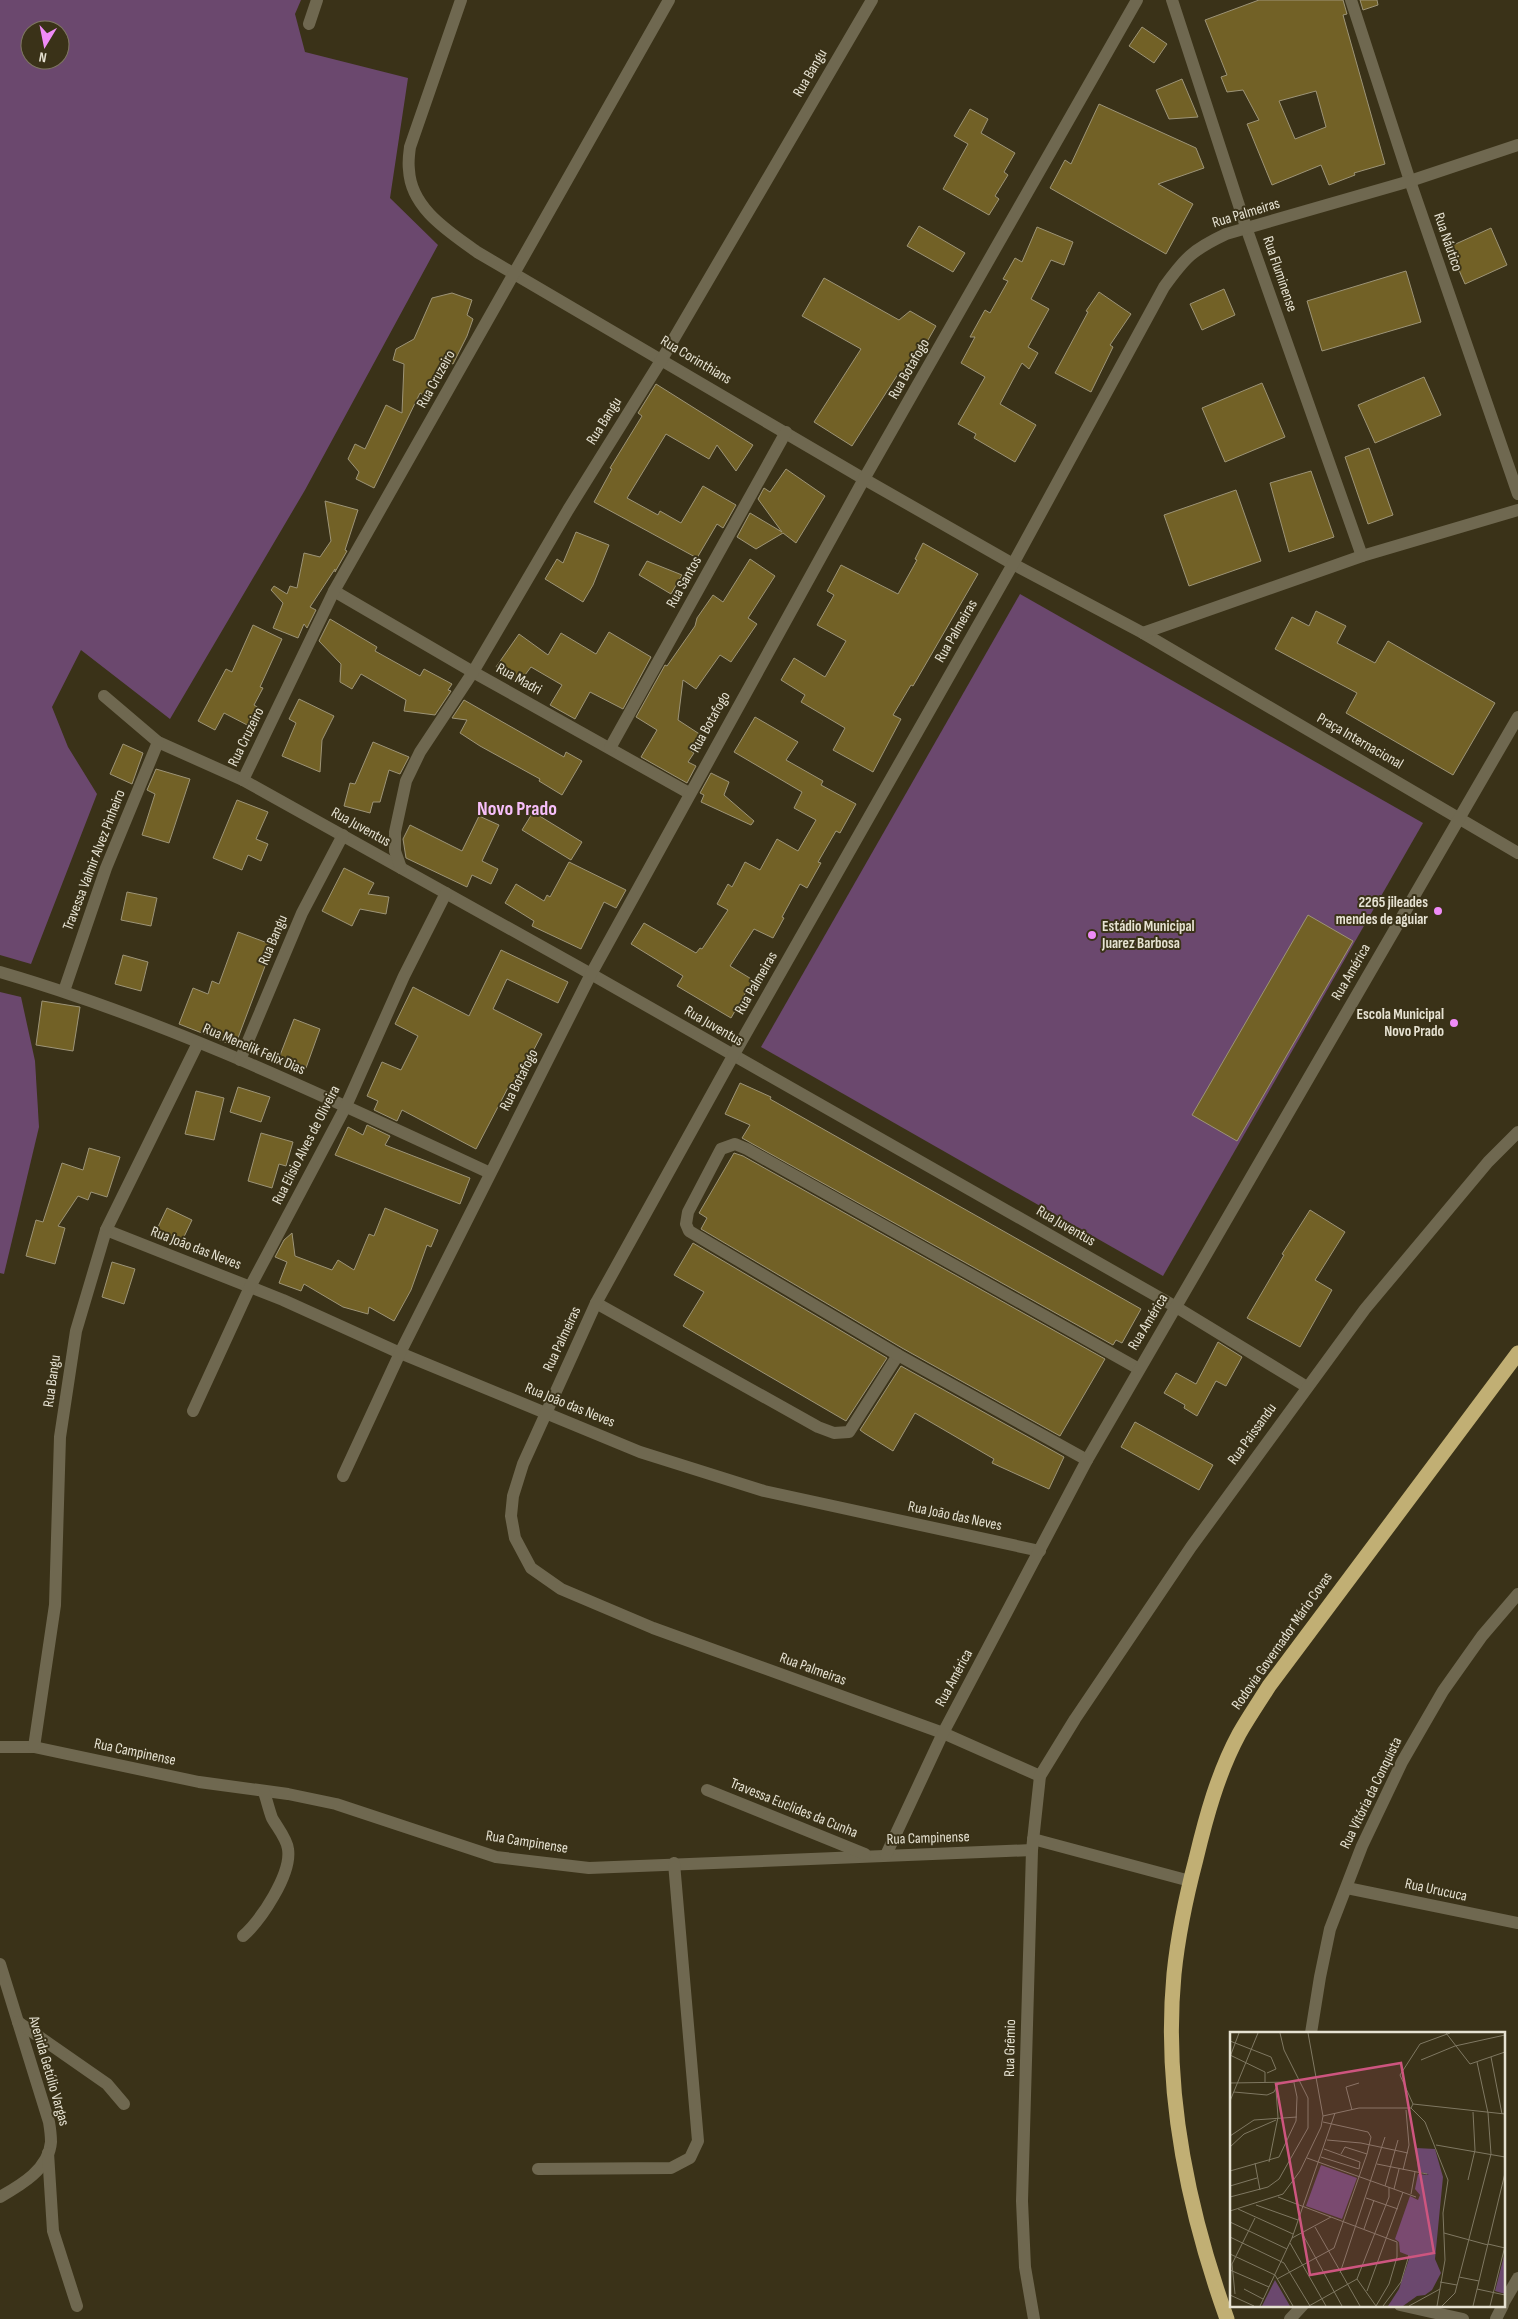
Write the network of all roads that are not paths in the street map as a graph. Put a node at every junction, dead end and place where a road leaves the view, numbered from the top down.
1 (318, 0) edge
2 (460, 0) edge
3 (669, 0) edge
4 (872, 0) edge
5 (1137, 0) edge
6 (1172, 0) edge
7 (1351, 0) edge
8 (309, 24) dead end
9 (1518, 145) edge
10 (1410, 181) junction
11 (1247, 230) junction
12 (514, 273) junction
13 (662, 358) junction
14 (786, 432) junction
15 (864, 479) junction
16 (1518, 494) edge
17 (1518, 510) edge
18 (1362, 556) junction
19 (1013, 564) junction
20 (334, 591) junction
21 (1143, 633) junction
22 (473, 672) junction
23 (104, 696) dead end
24 (1518, 717) edge
25 (158, 742) junction
26 (610, 748) junction
27 (243, 780) junction
28 (689, 793) junction
29 (1460, 818) junction
30 (343, 835) junction
31 (1518, 853) edge
32 (401, 868) junction
33 (446, 893) junction
34 (0, 972) edge
35 (590, 974) junction
36 (64, 991) junction
37 (198, 1043) junction
38 (733, 1056) junction
39 (240, 1060) junction
40 (346, 1106) junction
41 (1518, 1132) edge
42 (490, 1173) junction
43 (106, 1230) junction
44 (250, 1286) junction
45 (596, 1303) junction
46 (1176, 1307) junction
47 (400, 1353) junction
48 (1518, 1353) edge
49 (898, 1356) junction
50 (1139, 1369) junction
51 (1306, 1387) junction
52 (193, 1411) dead end
53 (546, 1413) junction
54 (1087, 1460) junction
55 (343, 1476) dead end
56 (1040, 1551) junction
57 (1518, 1594) edge
58 (943, 1734) junction
59 (0, 1747) edge
60 (34, 1747) junction
61 (1040, 1776) junction
62 (707, 1790) dead end
63 (264, 1792) junction
64 (1033, 1845) junction
65 (886, 1855) junction
66 (870, 1856) junction
67 (674, 1863) junction
68 (1190, 1881) junction
69 (1346, 1888) junction
70 (1518, 1923) edge
71 (243, 1936) dead end
72 (0, 1964) edge
73 (18, 2022) junction
74 (1312, 2032) edge
75 (124, 2104) dead end
76 (48, 2150) junction
77 (538, 2169) dead end
78 (0, 2197) edge
79 (1518, 2278) edge
80 (1506, 2300) edge
81 (78, 2306) dead end
82 (1302, 2306) edge
83 (1404, 2306) edge
84 (1503, 2306) edge
85 (1034, 2319) edge
86 (1228, 2319) edge
87 (1290, 2319) edge
88 (1463, 2319) edge
89 (1496, 2319) edge

1 - 8 street
2 - 12 street, Rua Corinthians
3 - 12 street, Rua Cruzeiro
4 - 13 street, Rua Bangu
5 - 15 street, Rua Botafogo
6 - 11 street, Rua Fluminense
7 - 10 street, Rua Náutico
9 - 10 street, Rua Palmeiras
10 - 11 street, Rua Palmeiras
10 - 16 street, Rua Náutico
11 - 18 street, Rua Fluminense
11 - 19 street, Rua Palmeiras
12 - 13 street, Rua Corinthians
12 - 20 street, Rua Cruzeiro
13 - 14 street, Rua Corinthians
13 - 22 street, Rua Bangu
14 - 15 street, Rua Corinthians
14 - 26 street, Rua Santos
15 - 19 street, Rua Corinthians
15 - 28 street, Rua Botafogo
17 - 18 street
18 - 21 street
19 - 21 street, Praça Internacional
19 - 38 street, Rua Palmeiras
20 - 22 street, Rua Madri
20 - 27 street, Rua Cruzeiro
21 - 29 street, Praça Internacional
22 - 26 street, Rua Madri
22 - 32 street, Rua Bangu
23 - 25 street, Rua Juventus
24 - 29 street
25 - 27 street, Rua Juventus
25 - 36 street, Travessa Valmir Alvez Pinheiro
26 - 28 street, Rua Madri
27 - 30 street, Rua Juventus
28 - 35 street, Rua Botafogo
29 - 31 street, Praça Internacional
29 - 46 street, Rua América
30 - 32 street, Rua Juventus
30 - 39 street, Rua Bangu
32 - 33 street, Rua Juventus
33 - 35 street, Rua Juventus
33 - 40 street, Rua Elisio Alves de Oliveira
34 - 36 street, Rua Menelik Felix Dias
35 - 38 street, Rua Juventus
35 - 42 street, Rua Botafogo
36 - 37 street, Rua Menelik Felix Dias
37 - 39 street, Rua Menelik Felix Dias
37 - 43 street, Rua Bangu
38 - 45 street, Rua Palmeiras
38 - 46 street, Rua Juventus
39 - 40 street, Rua Menelik Felix Dias
40 - 42 street, Rua Menelik Felix Dias
40 - 44 street, Rua Elisio Alves de Oliveira
41 - 51 street, Rua Paissandu
42 - 47 street, Rua Botafogo
43 - 44 street, Rua João das Neves
43 - 60 street, Rua Bangu
44 - 47 street, Rua João das Neves
44 - 52 street, Rua Elisio Alves de Oliveira
45 - 49 street
45 - 53 street, Rua Palmeiras
46 - 50 street, Rua América
46 - 51 street, Rua Juventus
47 - 53 street, Rua João das Neves
47 - 55 street, Rua Botafogo
48 - 68 highway, Rodovia Governador Mário Covas
49 - 50 street
49 - 54 street
50 - 54 street, Rua América
51 - 61 street, Rua Paissandu
53 - 56 street, Rua João das Neves
53 - 58 street, Rua Palmeiras
54 - 56 street, Rua América
56 - 58 street, Rua América
57 - 69 street, Rua Vitória da Conquista
58 - 61 street, Rua Palmeiras
58 - 65 street, Rua América
59 - 60 street, Rua Campinense
60 - 63 street, Rua Campinense
61 - 64 street, Rua Grêmio
62 - 66 street, Travessa Euclides da Cunha
63 - 67 street, Rua Campinense
63 - 71 street
64 - 65 street, Rua Campinense
64 - 68 street, Rua Campinense
64 - 85 street, Rua Grêmio
65 - 66 street, Rua Campinense
66 - 67 street, Rua Campinense
67 - 77 street
68 - 86 highway, Rodovia Governador Mário Covas
69 - 70 street, Rua Urucuca
69 - 74 street, Rua Vitória da Conquista
72 - 73 street, Avenida Getúlio Vargas
73 - 75 street
73 - 76 street, Avenida Getúlio Vargas
76 - 78 street, Avenida Getúlio Vargas
76 - 81 street
79 - 80 street
82 - 87 street
83 - 88 street
84 - 89 street

